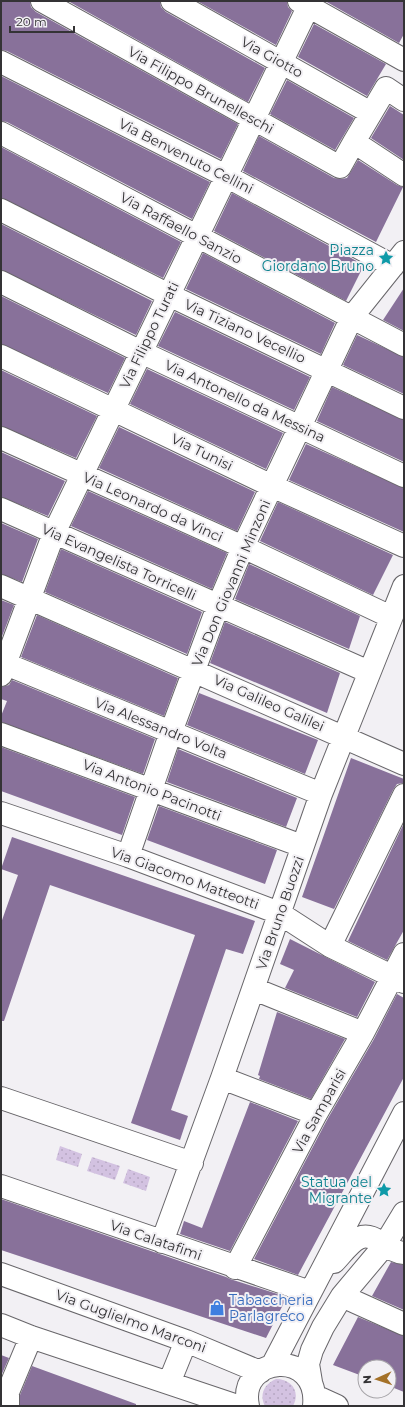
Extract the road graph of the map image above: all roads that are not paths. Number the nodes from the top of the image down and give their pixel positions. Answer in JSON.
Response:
{"nodes":[{"id":1,"x":42,"y":1,"type":"edge"},
{"id":2,"x":172,"y":1,"type":"edge"},
{"id":3,"x":306,"y":3,"type":"edge"},
{"id":4,"x":404,"y":60,"type":"edge"},
{"id":5,"x":1,"y":62,"type":"edge"},
{"id":6,"x":281,"y":62,"type":"junction"},
{"id":7,"x":404,"y":100,"type":"edge"},
{"id":8,"x":371,"y":113,"type":"junction"},
{"id":9,"x":254,"y":120,"type":"junction"},
{"id":10,"x":1,"y":133,"type":"edge"},
{"id":11,"x":354,"y":142,"type":"junction"},
{"id":12,"x":404,"y":175,"type":"edge"},
{"id":13,"x":226,"y":176,"type":"junction"},
{"id":14,"x":1,"y":210,"type":"edge"},
{"id":15,"x":197,"y":236,"type":"junction"},
{"id":16,"x":398,"y":259,"type":"edge"},
{"id":17,"x":1,"y":282,"type":"edge"},
{"id":18,"x":169,"y":295,"type":"junction"},
{"id":19,"x":352,"y":317,"type":"junction"},
{"id":20,"x":404,"y":345,"type":"edge"},
{"id":21,"x":141,"y":352,"type":"junction"},
{"id":22,"x":1,"y":356,"type":"edge"},
{"id":23,"x":326,"y":369,"type":"junction"},
{"id":24,"x":404,"y":408,"type":"edge"},
{"id":25,"x":113,"y":409,"type":"junction"},
{"id":26,"x":299,"y":427,"type":"junction"},
{"id":27,"x":1,"y":438,"type":"edge"},
{"id":28,"x":82,"y":474,"type":"junction"},
{"id":29,"x":404,"y":476,"type":"edge"},
{"id":30,"x":272,"y":486,"type":"junction"},
{"id":31,"x":1,"y":509,"type":"edge"},
{"id":32,"x":54,"y":532,"type":"junction"},
{"id":33,"x":404,"y":546,"type":"edge"},
{"id":34,"x":243,"y":547,"type":"junction"},
{"id":35,"x":1,"y":586,"type":"edge"},
{"id":36,"x":404,"y":586,"type":"edge"},
{"id":37,"x":30,"y":598,"type":"junction"},
{"id":38,"x":218,"y":606,"type":"junction"},
{"id":39,"x":391,"y":617,"type":"junction"},
{"id":40,"x":2,"y":667,"type":"edge"},
{"id":41,"x":194,"y":670,"type":"junction"},
{"id":42,"x":369,"y":672,"type":"junction"},
{"id":43,"x":171,"y":732,"type":"junction"},
{"id":44,"x":1,"y":734,"type":"edge"},
{"id":45,"x":344,"y":736,"type":"junction"},
{"id":46,"x":404,"y":764,"type":"edge"},
{"id":47,"x":150,"y":790,"type":"junction"},
{"id":48,"x":321,"y":794,"type":"junction"},
{"id":49,"x":404,"y":795,"type":"edge"},
{"id":50,"x":1,"y":813,"type":"edge"},
{"id":51,"x":302,"y":846,"type":"junction"},
{"id":52,"x":128,"y":856,"type":"junction"},
{"id":53,"x":279,"y":913,"type":"junction"},
{"id":54,"x":330,"y":946,"type":"junction"},
{"id":55,"x":404,"y":954,"type":"edge"},
{"id":56,"x":399,"y":980,"type":"edge"},
{"id":57,"x":254,"y":989,"type":"junction"},
{"id":58,"x":363,"y":1033,"type":"junction"},
{"id":59,"x":222,"y":1078,"type":"junction"},
{"id":60,"x":1,"y":1098,"type":"edge"},
{"id":61,"x":404,"y":1113,"type":"edge"},
{"id":62,"x":316,"y":1114,"type":"junction"},
{"id":63,"x":192,"y":1163,"type":"junction"},
{"id":64,"x":1,"y":1186,"type":"edge"},
{"id":65,"x":404,"y":1213,"type":"edge"},
{"id":66,"x":162,"y":1242,"type":"junction"},
{"id":67,"x":384,"y":1246,"type":"junction"},
{"id":68,"x":404,"y":1253,"type":"edge"},
{"id":69,"x":235,"y":1268,"type":"junction"},
{"id":70,"x":1,"y":1274,"type":"edge"},
{"id":71,"x":314,"y":1286,"type":"junction"},
{"id":72,"x":342,"y":1296,"type":"junction"},
{"id":73,"x":404,"y":1324,"type":"edge"},
{"id":74,"x":1,"y":1325,"type":"edge"},
{"id":75,"x":31,"y":1337,"type":"junction"},
{"id":76,"x":186,"y":1341,"type":"junction"},
{"id":77,"x":266,"y":1368,"type":"junction"},
{"id":78,"x":169,"y":1383,"type":"junction"},
{"id":79,"x":313,"y":1394,"type":"edge"},
{"id":80,"x":8,"y":1406,"type":"edge"},
{"id":81,"x":237,"y":1406,"type":"edge"},
{"id":82,"x":248,"y":1406,"type":"edge"},
{"id":83,"x":337,"y":1406,"type":"edge"}],
"edges":[{"from":1,"to":9,"type":"street","name":"Via Filippo Brunelleschi"},
{"from":2,"to":6,"type":"street","name":"Via Giotto"},
{"from":3,"to":4,"type":"street"},
{"from":3,"to":6,"type":"street","name":"Via Filippo Turati"},
{"from":5,"to":13,"type":"street","name":"Via Benvenuto Cellini"},
{"from":6,"to":8,"type":"street","name":"Via Giotto"},
{"from":6,"to":9,"type":"street","name":"Via Filippo Turati"},
{"from":7,"to":8,"type":"street"},
{"from":8,"to":11,"type":"street"},
{"from":9,"to":11,"type":"street","name":"Via Filippo Brunelleschi"},
{"from":9,"to":13,"type":"street","name":"Via Filippo Turati"},
{"from":10,"to":15,"type":"street","name":"Via Raffaello Sanzio"},
{"from":11,"to":12,"type":"street"},
{"from":13,"to":15,"type":"street","name":"Via Filippo Turati"},
{"from":13,"to":16,"type":"street","name":"Via Benvenuto Cellini"},
{"from":14,"to":18,"type":"street","name":"Via Tiziano Vecellio"},
{"from":15,"to":18,"type":"street","name":"Via Filippo Turati"},
{"from":15,"to":19,"type":"street","name":"Via Raffaello Sanzio"},
{"from":16,"to":19,"type":"street","name":"Via Don Giovanni Minzoni"},
{"from":17,"to":21,"type":"street","name":"Via Antonello da Messina"},
{"from":18,"to":21,"type":"street","name":"Via Filippo Turati"},
{"from":18,"to":23,"type":"street","name":"Via Tiziano Vecellio"},
{"from":19,"to":20,"type":"street","name":"Via Raffaello Sanzio"},
{"from":19,"to":23,"type":"street","name":"Via Don Giovanni Minzoni"},
{"from":21,"to":25,"type":"street","name":"Via Filippo Turati"},
{"from":21,"to":26,"type":"street","name":"Via Antonello da Messina"},
{"from":22,"to":25,"type":"street","name":"Via Tunisi"},
{"from":23,"to":24,"type":"street","name":"Via Tiziano Vecellio"},
{"from":23,"to":26,"type":"street","name":"Via Don Giovanni Minzoni"},
{"from":25,"to":28,"type":"street","name":"Via Filippo Turati"},
{"from":25,"to":30,"type":"street","name":"Via Tunisi"},
{"from":26,"to":29,"type":"street","name":"Via Antonello da Messina"},
{"from":26,"to":30,"type":"street","name":"Via Don Giovanni Minzoni"},
{"from":27,"to":28,"type":"street","name":"Via Leonardo da Vinci"},
{"from":28,"to":32,"type":"street","name":"Via Filippo Turati"},
{"from":28,"to":34,"type":"street","name":"Via Leonardo da Vinci"},
{"from":30,"to":33,"type":"street","name":"Via Tunisi"},
{"from":30,"to":34,"type":"street","name":"Via Don Giovanni Minzoni"},
{"from":31,"to":32,"type":"street","name":"Via Evangelista Torricelli"},
{"from":32,"to":37,"type":"street","name":"Via Filippo Turati"},
{"from":32,"to":38,"type":"street","name":"Via Evangelista Torricelli"},
{"from":34,"to":38,"type":"street","name":"Via Don Giovanni Minzoni"},
{"from":34,"to":39,"type":"street","name":"Via Leonardo da Vinci"},
{"from":35,"to":37,"type":"street","name":"Via Galileo Galilei"},
{"from":36,"to":39,"type":"street","name":"Via Bruno Buozzi"},
{"from":37,"to":40,"type":"street","name":"Via Filippo Turati"},
{"from":37,"to":41,"type":"street","name":"Via Galileo Galilei"},
{"from":38,"to":41,"type":"street","name":"Via Don Giovanni Minzoni"},
{"from":38,"to":42,"type":"street","name":"Via Evangelista Torricelli"},
{"from":39,"to":42,"type":"street","name":"Via Bruno Buozzi"},
{"from":40,"to":43,"type":"street","name":"Via Alessandro Volta"},
{"from":41,"to":43,"type":"street","name":"Via Don Giovanni Minzoni"},
{"from":41,"to":45,"type":"street","name":"Via Galileo Galilei"},
{"from":42,"to":45,"type":"street","name":"Via Bruno Buozzi"},
{"from":43,"to":47,"type":"street","name":"Via Don Giovanni Minzoni"},
{"from":43,"to":48,"type":"street","name":"Via Alessandro Volta"},
{"from":44,"to":47,"type":"street","name":"Via Antonio Pacinotti"},
{"from":45,"to":46,"type":"street","name":"Via Galileo Galilei"},
{"from":45,"to":48,"type":"street","name":"Via Bruno Buozzi"},
{"from":47,"to":51,"type":"street","name":"Via Antonio Pacinotti"},
{"from":47,"to":52,"type":"street","name":"Via Don Giovanni Minzoni"},
{"from":48,"to":51,"type":"street","name":"Via Bruno Buozzi"},
{"from":49,"to":54,"type":"street"},
{"from":50,"to":52,"type":"street","name":"Via Giacomo Matteotti"},
{"from":51,"to":53,"type":"street","name":"Via Bruno Buozzi"},
{"from":52,"to":53,"type":"street","name":"Via Giacomo Matteotti"},
{"from":53,"to":54,"type":"street","name":"Via Giacomo Matteotti"},
{"from":53,"to":57,"type":"street","name":"Via Bruno Buozzi"},
{"from":54,"to":56,"type":"street","name":"Via Giacomo Matteotti"},
{"from":55,"to":56,"type":"street","name":"Via Samparisi"},
{"from":56,"to":58,"type":"street","name":"Via Samparisi"},
{"from":57,"to":58,"type":"street"},
{"from":57,"to":59,"type":"street","name":"Via Bruno Buozzi"},
{"from":58,"to":62,"type":"street","name":"Via Samparisi"},
{"from":59,"to":62,"type":"street"},
{"from":59,"to":63,"type":"street","name":"Via Bruno Buozzi"},
{"from":60,"to":63,"type":"street"},
{"from":61,"to":71,"type":"street"},
{"from":62,"to":69,"type":"street","name":"Via Samparisi"},
{"from":63,"to":66,"type":"street","name":"Via Bruno Buozzi"},
{"from":64,"to":66,"type":"street","name":"Via Calatafimi"},
{"from":65,"to":67,"type":"street"},
{"from":66,"to":69,"type":"street","name":"Via Calatafimi"},
{"from":67,"to":68,"type":"street"},
{"from":67,"to":71,"type":"street"},
{"from":67,"to":72,"type":"street"},
{"from":69,"to":71,"type":"street","name":"Via Calatafimi"},
{"from":70,"to":76,"type":"street","name":"Via Guglielmo Marconi"},
{"from":71,"to":77,"type":"street"},
{"from":72,"to":73,"type":"street"},
{"from":72,"to":79,"type":"street"},
{"from":74,"to":75,"type":"street"},
{"from":75,"to":78,"type":"street"},
{"from":75,"to":80,"type":"street"},
{"from":76,"to":77,"type":"street","name":"Via Guglielmo Marconi"},
{"from":76,"to":78,"type":"street"},
{"from":77,"to":79,"type":"street"},
{"from":77,"to":82,"type":"street"},
{"from":78,"to":81,"type":"street"},
{"from":79,"to":83,"type":"street"}]}
